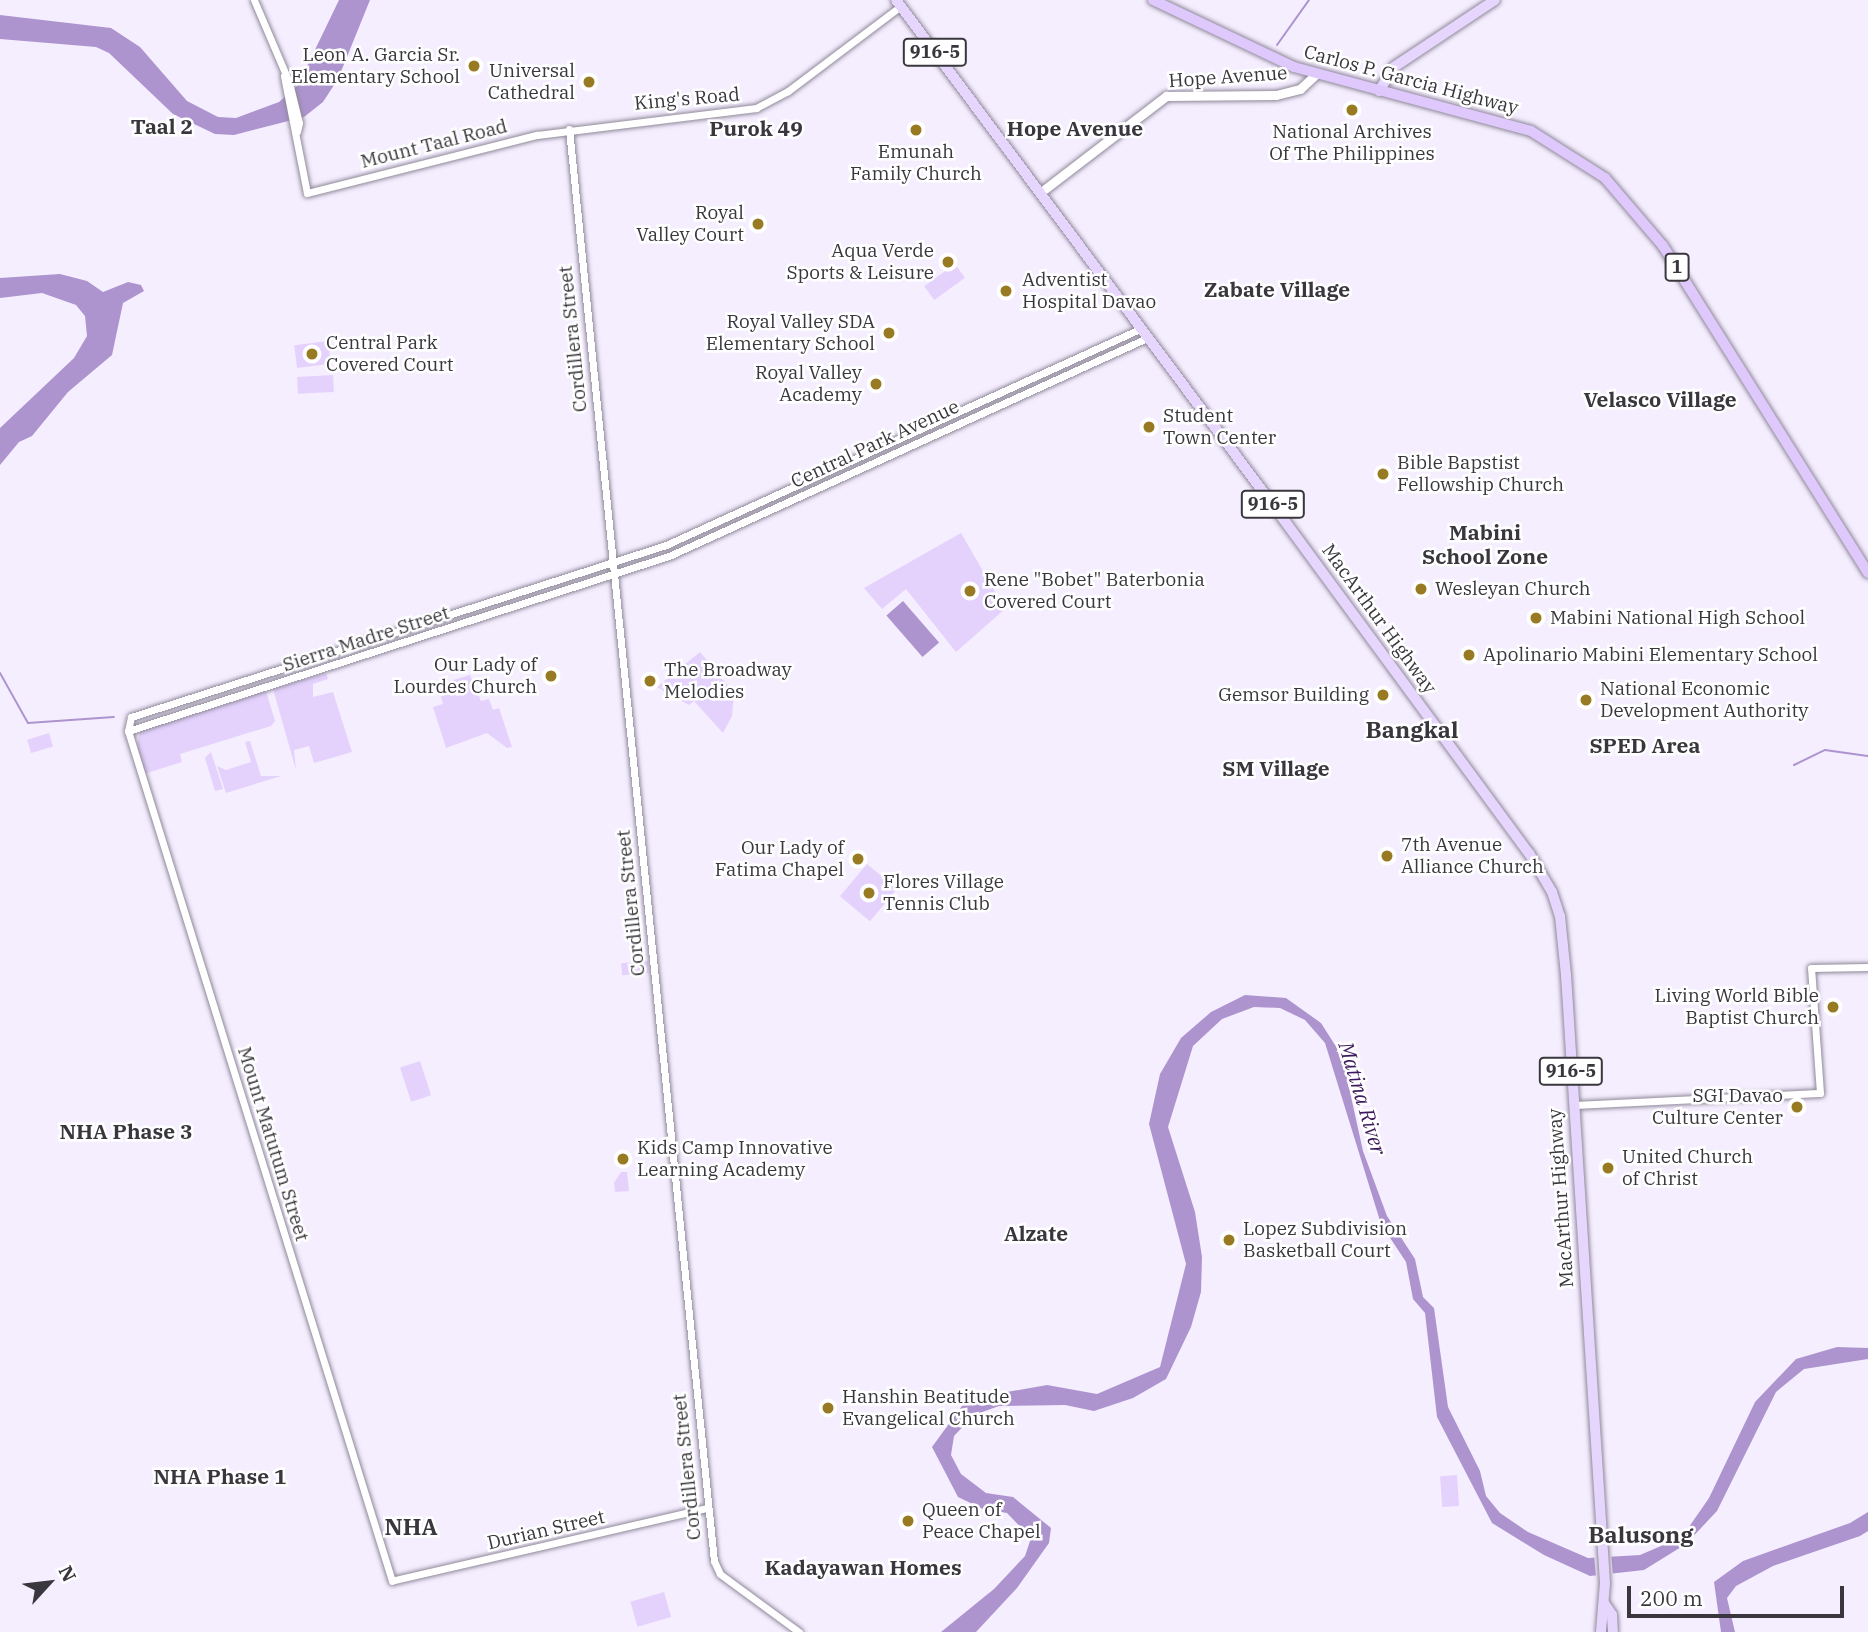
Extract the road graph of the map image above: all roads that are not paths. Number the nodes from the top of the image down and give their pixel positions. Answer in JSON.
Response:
{"nodes":[{"id":1,"x":254,"y":0,"type":"edge"},
{"id":2,"x":1153,"y":0,"type":"edge"},
{"id":3,"x":1495,"y":0,"type":"edge"},
{"id":4,"x":899,"y":3,"type":"edge"},
{"id":5,"x":1316,"y":74,"type":"junction"},
{"id":6,"x":1379,"y":90,"type":"junction"},
{"id":7,"x":569,"y":129,"type":"junction"},
{"id":8,"x":1041,"y":192,"type":"junction"},
{"id":9,"x":1145,"y":332,"type":"junction"},
{"id":10,"x":1066,"y":363,"type":"junction"},
{"id":11,"x":1071,"y":372,"type":"junction"},
{"id":12,"x":971,"y":406,"type":"junction"},
{"id":13,"x":975,"y":415,"type":"junction"},
{"id":14,"x":611,"y":565,"type":"junction"},
{"id":15,"x":1868,"y":573,"type":"edge"},
{"id":16,"x":613,"y":577,"type":"junction"},
{"id":17,"x":131,"y":717,"type":"joint"},
{"id":18,"x":128,"y":731,"type":"junction"},
{"id":19,"x":1868,"y":967,"type":"edge"},
{"id":20,"x":1573,"y":1105,"type":"junction"},
{"id":21,"x":707,"y":1508,"type":"junction"},
{"id":22,"x":392,"y":1581,"type":"joint"},
{"id":23,"x":1604,"y":1603,"type":"junction"},
{"id":24,"x":799,"y":1632,"type":"edge"},
{"id":25,"x":1601,"y":1632,"type":"edge"},
{"id":26,"x":1613,"y":1632,"type":"edge"}],
"edges":[{"from":1,"to":7,"type":"street","name":"Mount Taal Road"},
{"from":2,"to":5,"type":"highway","name":"Carlos P. Garcia Highway","number":"1"},
{"from":3,"to":6,"type":"main road"},
{"from":4,"to":7,"type":"street","name":"King's Road"},
{"from":4,"to":8,"type":"main road","name":"MacArthur Highway","number":"916-5"},
{"from":5,"to":6,"type":"highway","name":"Carlos P. Garcia Highway","number":"1"},
{"from":5,"to":8,"type":"main road","name":"Hope Avenue"},
{"from":6,"to":15,"type":"highway","name":"Carlos P. Garcia Highway","number":"1"},
{"from":7,"to":14,"type":"street","name":"Cordillera Street"},
{"from":8,"to":9,"type":"main road","name":"MacArthur Highway","number":"916-5"},
{"from":9,"to":10,"type":"street","name":"Central Park Avenue"},
{"from":9,"to":11,"type":"street","name":"Central Park Avenue"},
{"from":9,"to":20,"type":"main road","name":"MacArthur Highway","number":"916-5"},
{"from":10,"to":11,"type":"street"},
{"from":10,"to":12,"type":"street","name":"Central Park Avenue"},
{"from":11,"to":13,"type":"street","name":"Central Park Avenue"},
{"from":12,"to":13,"type":"street"},
{"from":12,"to":14,"type":"street","name":"Central Park Avenue"},
{"from":13,"to":16,"type":"street","name":"Central Park Avenue"},
{"from":14,"to":16,"type":"street","name":"Cordillera Street"},
{"from":14,"to":17,"type":"street","name":"Sierra Madre Street"},
{"from":16,"to":18,"type":"street","name":"Sierra Madre Street"},
{"from":16,"to":21,"type":"street","name":"Cordillera Street"},
{"from":17,"to":18,"type":"street","name":"Mount Matutum Street"},
{"from":18,"to":22,"type":"street","name":"Mount Matutum Street"},
{"from":19,"to":20,"type":"street"},
{"from":20,"to":23,"type":"main road","name":"MacArthur Highway","number":"916-5"},
{"from":21,"to":22,"type":"street","name":"Durian Street"},
{"from":21,"to":24,"type":"street","name":"Cordillera Street"},
{"from":23,"to":25,"type":"main road","name":"MacArthur Highway","number":"916-5"},
{"from":23,"to":26,"type":"main road","name":"MacArthur Highway","number":"916-5"}]}
